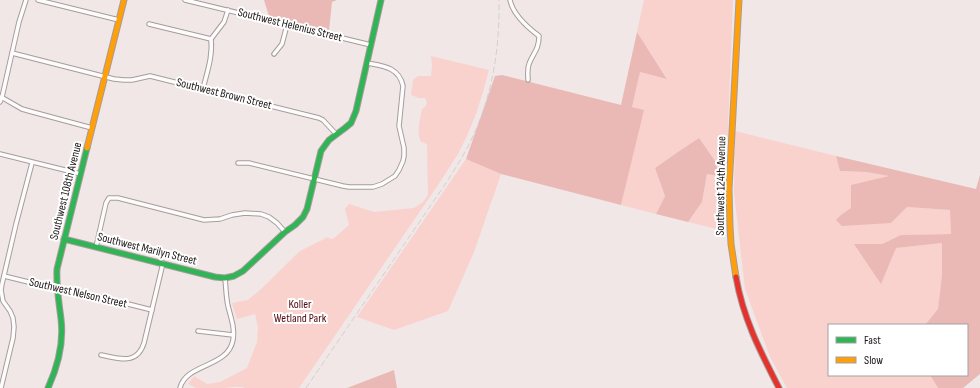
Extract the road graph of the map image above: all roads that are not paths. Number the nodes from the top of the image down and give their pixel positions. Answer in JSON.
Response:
{"nodes":[{"id":1,"x":26,"y":0,"type":"edge"},
{"id":2,"x":38,"y":0,"type":"edge"},
{"id":3,"x":124,"y":0,"type":"edge"},
{"id":4,"x":185,"y":0,"type":"edge"},
{"id":5,"x":381,"y":0,"type":"edge"},
{"id":6,"x":510,"y":0,"type":"edge"},
{"id":7,"x":739,"y":0,"type":"edge"},
{"id":8,"x":228,"y":10,"type":"junction"},
{"id":9,"x":119,"y":20,"type":"junction"},
{"id":10,"x":149,"y":24,"type":"dead end"},
{"id":11,"x":286,"y":24,"type":"junction"},
{"id":12,"x":211,"y":38,"type":"junction"},
{"id":13,"x":371,"y":45,"type":"junction"},
{"id":14,"x":12,"y":53,"type":"junction"},
{"id":15,"x":274,"y":54,"type":"dead end"},
{"id":16,"x":367,"y":63,"type":"junction"},
{"id":17,"x":105,"y":76,"type":"junction"},
{"id":18,"x":528,"y":80,"type":"dead end"},
{"id":19,"x":203,"y":88,"type":"junction"},
{"id":20,"x":1,"y":97,"type":"edge"},
{"id":21,"x":0,"y":102,"type":"edge"},
{"id":22,"x":92,"y":128,"type":"junction"},
{"id":23,"x":336,"y":134,"type":"junction"},
{"id":24,"x":0,"y":154,"type":"edge"},
{"id":25,"x":32,"y":162,"type":"junction"},
{"id":26,"x":238,"y":163,"type":"dead end"},
{"id":27,"x":80,"y":174,"type":"junction"},
{"id":28,"x":314,"y":179,"type":"junction"},
{"id":29,"x":285,"y":232,"type":"junction"},
{"id":30,"x":64,"y":239,"type":"junction"},
{"id":31,"x":96,"y":246,"type":"junction"},
{"id":32,"x":163,"y":264,"type":"junction"},
{"id":33,"x":4,"y":276,"type":"junction"},
{"id":34,"x":225,"y":278,"type":"junction"},
{"id":35,"x":57,"y":289,"type":"junction"},
{"id":36,"x":2,"y":302,"type":"edge"},
{"id":37,"x":152,"y":310,"type":"junction"},
{"id":38,"x":198,"y":331,"type":"dead end"},
{"id":39,"x":233,"y":335,"type":"junction"},
{"id":40,"x":101,"y":355,"type":"dead end"},
{"id":41,"x":2,"y":374,"type":"edge"},
{"id":42,"x":1,"y":388,"type":"edge"},
{"id":43,"x":48,"y":388,"type":"edge"},
{"id":44,"x":180,"y":388,"type":"edge"},
{"id":45,"x":779,"y":388,"type":"edge"}],
"edges":[{"from":1,"to":14,"type":"street"},
{"from":2,"to":9,"type":"street"},
{"from":3,"to":9,"type":"street","name":"Southwest 108th Avenue"},
{"from":4,"to":8,"type":"street","name":"Southwest Helenius Street"},
{"from":5,"to":13,"type":"street"},
{"from":6,"to":18,"type":"street"},
{"from":7,"to":45,"type":"street","name":"Southwest 124th Avenue"},
{"from":8,"to":11,"type":"street","name":"Southwest Helenius Street"},
{"from":8,"to":12,"type":"street"},
{"from":9,"to":17,"type":"street","name":"Southwest 108th Avenue"},
{"from":10,"to":12,"type":"street"},
{"from":11,"to":13,"type":"street","name":"Southwest Helenius Street"},
{"from":11,"to":15,"type":"street"},
{"from":12,"to":19,"type":"street"},
{"from":13,"to":16,"type":"street"},
{"from":14,"to":17,"type":"street","name":"Southwest Brown Street"},
{"from":14,"to":20,"type":"street"},
{"from":16,"to":23,"type":"street"},
{"from":16,"to":28,"type":"street"},
{"from":17,"to":19,"type":"street","name":"Southwest Brown Street"},
{"from":17,"to":22,"type":"street","name":"Southwest 108th Avenue"},
{"from":19,"to":23,"type":"street","name":"Southwest Brown Street"},
{"from":20,"to":21,"type":"street"},
{"from":20,"to":22,"type":"street"},
{"from":22,"to":27,"type":"street","name":"Southwest 108th Avenue"},
{"from":23,"to":28,"type":"street"},
{"from":24,"to":25,"type":"street"},
{"from":25,"to":27,"type":"street"},
{"from":25,"to":33,"type":"street"},
{"from":26,"to":28,"type":"street"},
{"from":27,"to":30,"type":"street","name":"Southwest 108th Avenue"},
{"from":28,"to":29,"type":"street"},
{"from":29,"to":31,"type":"street"},
{"from":29,"to":34,"type":"street"},
{"from":30,"to":31,"type":"street","name":"Southwest Marilyn Street"},
{"from":30,"to":35,"type":"street","name":"Southwest 108th Avenue"},
{"from":31,"to":32,"type":"street","name":"Southwest Marilyn Street"},
{"from":32,"to":34,"type":"street","name":"Southwest Marilyn Street"},
{"from":32,"to":37,"type":"street"},
{"from":33,"to":35,"type":"street","name":"Southwest Nelson Street"},
{"from":33,"to":36,"type":"street"},
{"from":34,"to":39,"type":"street"},
{"from":35,"to":37,"type":"street","name":"Southwest Nelson Street"},
{"from":35,"to":43,"type":"street","name":"Southwest 108th Avenue"},
{"from":36,"to":41,"type":"street"},
{"from":37,"to":40,"type":"street"},
{"from":38,"to":39,"type":"street"},
{"from":39,"to":44,"type":"street"},
{"from":41,"to":42,"type":"street"}]}
